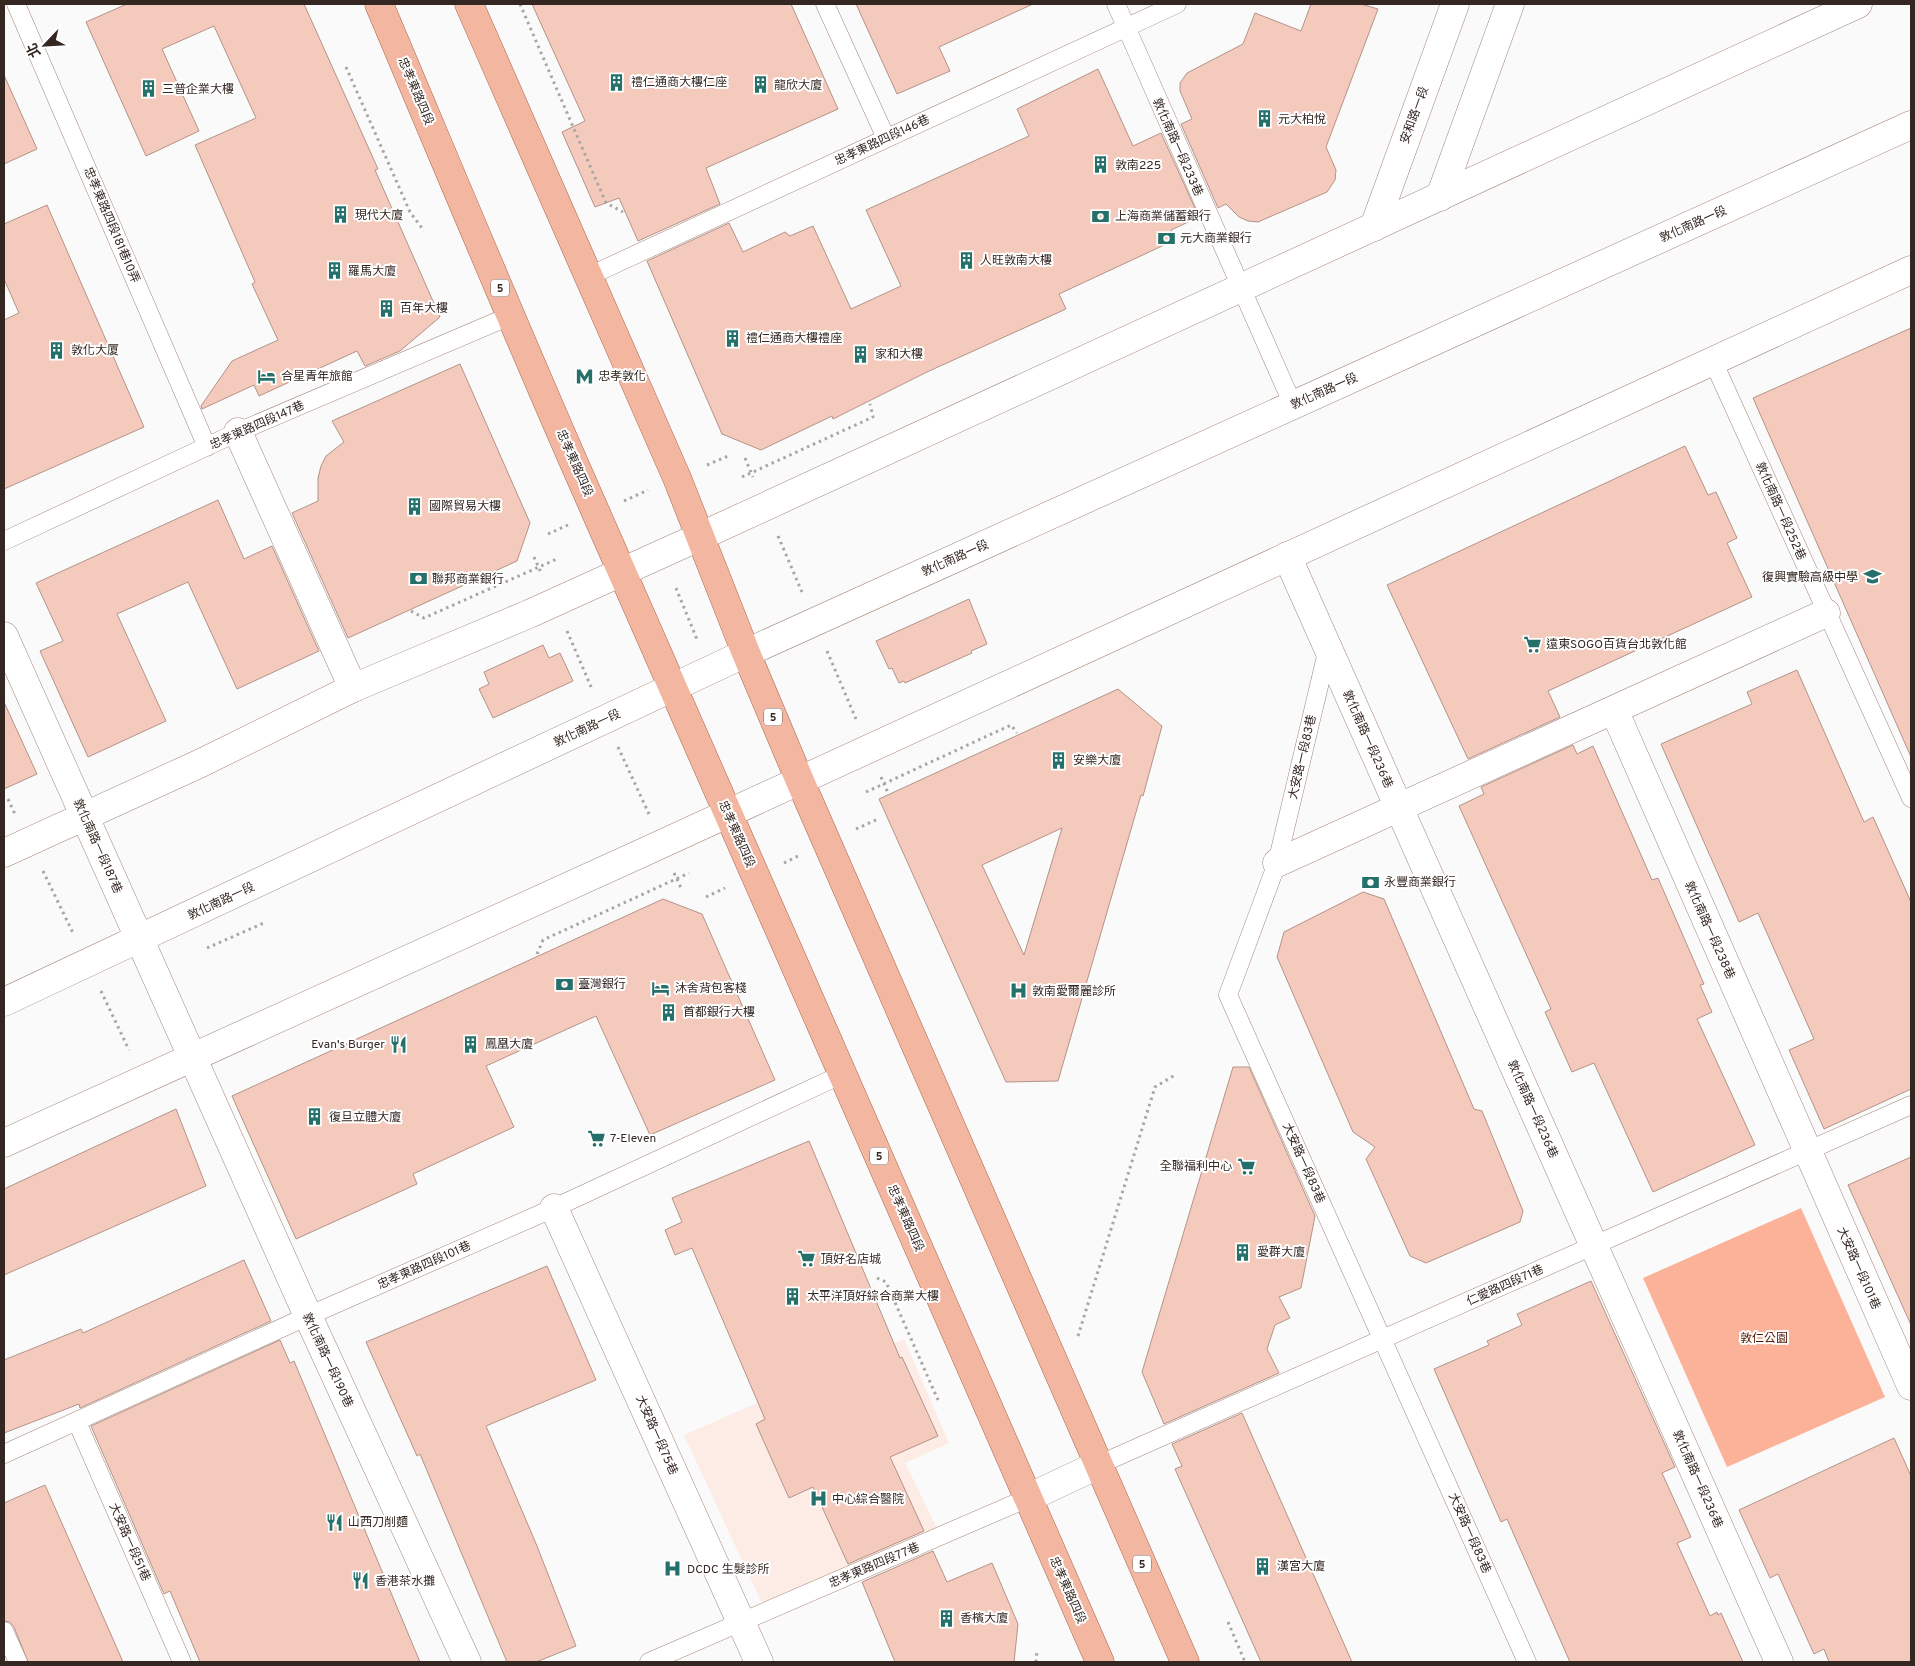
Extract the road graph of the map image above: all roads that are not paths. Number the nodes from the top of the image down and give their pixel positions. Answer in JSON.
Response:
{"nodes":[{"id":1,"x":16,"y":4,"type":"edge"},
{"id":2,"x":378,"y":4,"type":"edge"},
{"id":3,"x":469,"y":4,"type":"edge"},
{"id":4,"x":825,"y":4,"type":"edge"},
{"id":5,"x":1116,"y":4,"type":"edge"},
{"id":6,"x":1177,"y":4,"type":"edge"},
{"id":7,"x":1455,"y":4,"type":"edge"},
{"id":8,"x":1510,"y":4,"type":"edge"},
{"id":9,"x":1858,"y":4,"type":"edge"},
{"id":10,"x":1126,"y":27,"type":"junction"},
{"id":11,"x":1911,"y":125,"type":"edge"},
{"id":12,"x":886,"y":138,"type":"junction"},
{"id":13,"x":1440,"y":197,"type":"junction"},
{"id":14,"x":1374,"y":227,"type":"junction"},
{"id":15,"x":1911,"y":270,"type":"edge"},
{"id":16,"x":588,"y":276,"type":"junction"},
{"id":17,"x":1241,"y":290,"type":"junction"},
{"id":18,"x":512,"y":315,"type":"junction"},
{"id":19,"x":1714,"y":361,"type":"junction"},
{"id":20,"x":1293,"y":405,"type":"junction"},
{"id":21,"x":238,"y":432,"type":"junction"},
{"id":22,"x":208,"y":447,"type":"junction"},
{"id":23,"x":699,"y":537,"type":"junction"},
{"id":24,"x":4,"y":541,"type":"edge"},
{"id":25,"x":1287,"y":556,"type":"junction"},
{"id":26,"x":624,"y":571,"type":"junction"},
{"id":27,"x":1826,"y":613,"type":"junction"},
{"id":28,"x":4,"y":636,"type":"edge"},
{"id":29,"x":1328,"y":648,"type":"junction"},
{"id":30,"x":746,"y":653,"type":"junction"},
{"id":31,"x":673,"y":687,"type":"junction"},
{"id":32,"x":353,"y":688,"type":"junction"},
{"id":33,"x":1614,"y":710,"type":"junction"},
{"id":34,"x":800,"y":780,"type":"junction"},
{"id":35,"x":1911,"y":798,"type":"edge"},
{"id":36,"x":1399,"y":808,"type":"junction"},
{"id":37,"x":727,"y":814,"type":"junction"},
{"id":38,"x":84,"y":815,"type":"junction"},
{"id":39,"x":4,"y":853,"type":"edge"},
{"id":40,"x":1277,"y":863,"type":"junction"},
{"id":41,"x":139,"y":939,"type":"junction"},
{"id":42,"x":4,"y":1002,"type":"edge"},
{"id":43,"x":191,"y":1056,"type":"junction"},
{"id":44,"x":843,"y":1074,"type":"junction"},
{"id":45,"x":1911,"y":1105,"type":"edge"},
{"id":46,"x":4,"y":1143,"type":"edge"},
{"id":47,"x":1807,"y":1151,"type":"junction"},
{"id":48,"x":554,"y":1208,"type":"junction"},
{"id":49,"x":1594,"y":1246,"type":"junction"},
{"id":50,"x":308,"y":1316,"type":"junction"},
{"id":51,"x":1383,"y":1339,"type":"junction"},
{"id":52,"x":1911,"y":1386,"type":"edge"},
{"id":53,"x":77,"y":1422,"type":"junction"},
{"id":54,"x":4,"y":1454,"type":"edge"},
{"id":55,"x":1098,"y":1465,"type":"junction"},
{"id":56,"x":1028,"y":1498,"type":"junction"},
{"id":57,"x":742,"y":1622,"type":"junction"},
{"id":58,"x":4,"y":1631,"type":"edge"},
{"id":59,"x":18,"y":1662,"type":"edge"},
{"id":60,"x":182,"y":1662,"type":"edge"},
{"id":61,"x":467,"y":1662,"type":"edge"},
{"id":62,"x":649,"y":1662,"type":"edge"},
{"id":63,"x":759,"y":1662,"type":"edge"},
{"id":64,"x":1100,"y":1662,"type":"edge"},
{"id":65,"x":1186,"y":1662,"type":"edge"},
{"id":66,"x":1527,"y":1662,"type":"edge"},
{"id":67,"x":1779,"y":1662,"type":"edge"}],
"edges":[{"from":1,"to":22,"type":"lane","name":"忠孝東路四段181巷10弄"},
{"from":2,"to":18,"type":"main road","name":"忠孝東路四段","number":"5"},
{"from":3,"to":16,"type":"main road","number":"5"},
{"from":4,"to":12,"type":"lane"},
{"from":5,"to":10,"type":"lane","name":"敦化南路一段233巷"},
{"from":6,"to":10,"type":"lane","name":"忠孝東路四段146巷"},
{"from":7,"to":14,"type":"main road","name":"安和路一段"},
{"from":8,"to":13,"type":"main road"},
{"from":9,"to":13,"type":"main road"},
{"from":10,"to":12,"type":"lane","name":"忠孝東路四段146巷"},
{"from":10,"to":17,"type":"lane","name":"敦化南路一段233巷"},
{"from":11,"to":20,"type":"main road","name":"敦化南路一段"},
{"from":12,"to":16,"type":"lane","name":"忠孝東路四段146巷"},
{"from":13,"to":14,"type":"main road"},
{"from":14,"to":17,"type":"main road"},
{"from":15,"to":19,"type":"main road"},
{"from":16,"to":23,"type":"main road","number":"5"},
{"from":17,"to":20,"type":"lane","name":"敦化南路一段233巷"},
{"from":17,"to":23,"type":"main road"},
{"from":18,"to":21,"type":"lane","name":"忠孝東路四段147巷"},
{"from":18,"to":26,"type":"main road","name":"忠孝東路四段","number":"5"},
{"from":19,"to":25,"type":"main road"},
{"from":19,"to":27,"type":"lane","name":"敦化南路一段252巷"},
{"from":20,"to":30,"type":"main road","name":"敦化南路一段"},
{"from":21,"to":22,"type":"lane","name":"忠孝東路四段147巷"},
{"from":21,"to":32,"type":"main road"},
{"from":22,"to":24,"type":"lane","name":"忠孝東路四段147巷"},
{"from":23,"to":26,"type":"main road"},
{"from":23,"to":30,"type":"main road","number":"5"},
{"from":25,"to":29,"type":"main road","name":"敦化南路一段236巷"},
{"from":25,"to":34,"type":"main road"},
{"from":26,"to":31,"type":"main road","name":"忠孝東路四段","number":"5"},
{"from":26,"to":32,"type":"main road"},
{"from":27,"to":33,"type":"main road"},
{"from":27,"to":35,"type":"lane","name":"敦化南路一段252巷"},
{"from":28,"to":38,"type":"main road","name":"敦化南路一段187巷"},
{"from":29,"to":36,"type":"main road","name":"敦化南路一段236巷"},
{"from":29,"to":40,"type":"lane","name":"大安路一段83巷"},
{"from":30,"to":31,"type":"main road","name":"敦化南路一段"},
{"from":30,"to":34,"type":"main road","number":"5"},
{"from":31,"to":37,"type":"main road","name":"忠孝東路四段","number":"5"},
{"from":31,"to":41,"type":"main road","name":"敦化南路一段"},
{"from":32,"to":38,"type":"main road"},
{"from":33,"to":36,"type":"main road"},
{"from":33,"to":47,"type":"main road","name":"敦化南路一段238巷"},
{"from":34,"to":37,"type":"main road"},
{"from":34,"to":55,"type":"main road","number":"5"},
{"from":36,"to":40,"type":"main road"},
{"from":36,"to":49,"type":"main road","name":"敦化南路一段236巷"},
{"from":37,"to":43,"type":"main road"},
{"from":37,"to":44,"type":"main road","name":"忠孝東路四段","number":"5"},
{"from":38,"to":39,"type":"main road"},
{"from":38,"to":41,"type":"main road","name":"敦化南路一段187巷"},
{"from":40,"to":51,"type":"lane","name":"大安路一段83巷"},
{"from":41,"to":42,"type":"main road","name":"敦化南路一段"},
{"from":41,"to":43,"type":"main road","name":"敦化南路一段187巷"},
{"from":43,"to":46,"type":"main road"},
{"from":43,"to":50,"type":"main road","name":"敦化南路一段190巷"},
{"from":44,"to":48,"type":"lane","name":"忠孝東路四段101巷"},
{"from":44,"to":56,"type":"main road","name":"忠孝東路四段","number":"5"},
{"from":45,"to":47,"type":"lane","name":"仁愛路四段71巷"},
{"from":47,"to":49,"type":"lane","name":"仁愛路四段71巷"},
{"from":47,"to":52,"type":"main road","name":"大安路一段101巷"},
{"from":48,"to":50,"type":"lane","name":"忠孝東路四段101巷"},
{"from":48,"to":57,"type":"main road","name":"大安路一段75巷"},
{"from":49,"to":51,"type":"lane","name":"仁愛路四段71巷"},
{"from":49,"to":67,"type":"main road","name":"敦化南路一段236巷"},
{"from":50,"to":53,"type":"lane","name":"忠孝東路四段101巷"},
{"from":50,"to":61,"type":"main road","name":"敦化南路一段190巷"},
{"from":51,"to":55,"type":"lane","name":"仁愛路四段71巷"},
{"from":51,"to":66,"type":"lane","name":"大安路一段83巷"},
{"from":53,"to":54,"type":"lane","name":"忠孝東路四段101巷"},
{"from":53,"to":60,"type":"lane","name":"大安路一段51巷"},
{"from":55,"to":56,"type":"main road","name":"忠孝東路四段77巷"},
{"from":55,"to":65,"type":"main road","number":"5"},
{"from":56,"to":57,"type":"lane","name":"忠孝東路四段77巷"},
{"from":56,"to":64,"type":"main road","name":"忠孝東路四段","number":"5"},
{"from":57,"to":62,"type":"lane","name":"忠孝東路四段77巷"},
{"from":57,"to":63,"type":"main road","name":"大安路一段75巷"},
{"from":58,"to":59,"type":"lane"}]}
